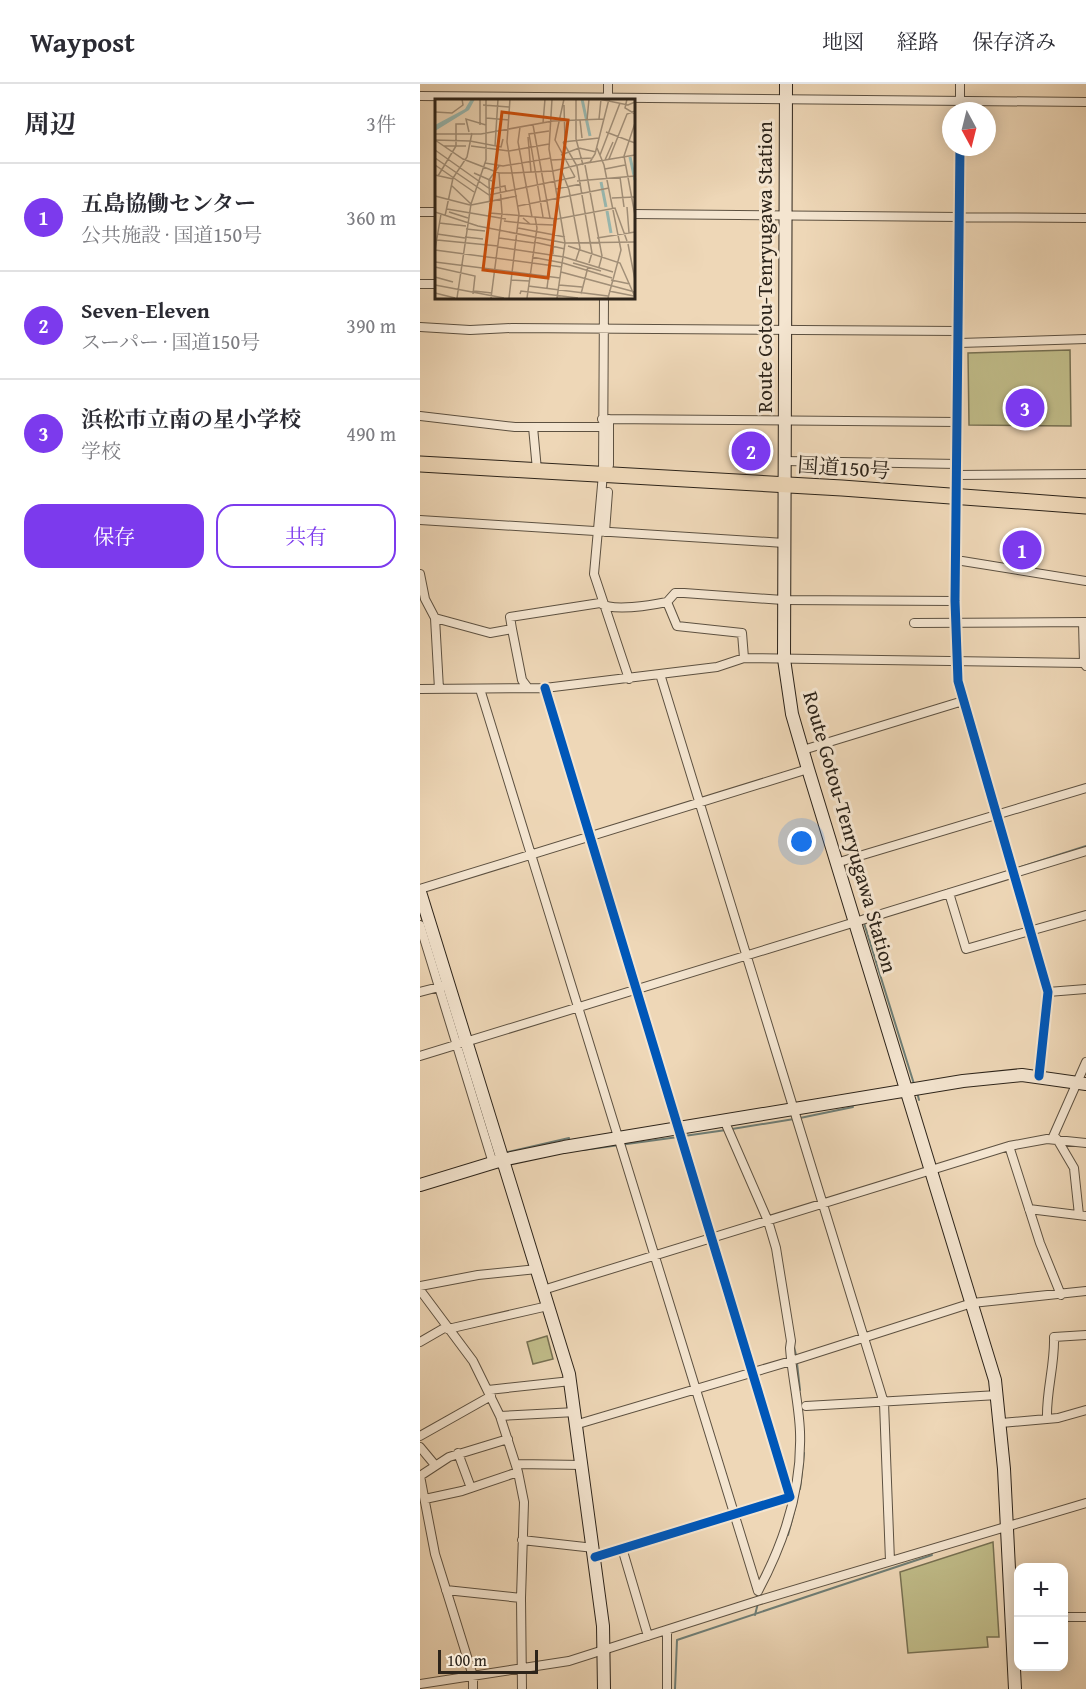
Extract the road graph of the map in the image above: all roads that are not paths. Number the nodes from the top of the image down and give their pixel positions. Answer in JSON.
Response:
{"nodes":[{"id":1,"x":608,"y":84,"type":"edge"},
{"id":2,"x":786,"y":84,"type":"edge"},
{"id":3,"x":960,"y":84,"type":"edge"},
{"id":4,"x":420,"y":96,"type":"edge"},
{"id":5,"x":608,"y":99,"type":"edge"},
{"id":6,"x":634,"y":99,"type":"edge"},
{"id":7,"x":786,"y":100,"type":"junction"},
{"id":8,"x":960,"y":101,"type":"junction"},
{"id":9,"x":1086,"y":102,"type":"edge"},
{"id":10,"x":960,"y":156,"type":"edge"},
{"id":11,"x":634,"y":214,"type":"edge"},
{"id":12,"x":785,"y":215,"type":"junction"},
{"id":13,"x":960,"y":217,"type":"junction"},
{"id":14,"x":1086,"y":218,"type":"edge"},
{"id":15,"x":604,"y":298,"type":"edge"},
{"id":16,"x":420,"y":327,"type":"edge"},
{"id":17,"x":603,"y":329,"type":"junction"},
{"id":18,"x":784,"y":331,"type":"junction"},
{"id":19,"x":958,"y":331,"type":"junction"},
{"id":20,"x":1086,"y":339,"type":"edge"},
{"id":21,"x":959,"y":343,"type":"junction"},
{"id":22,"x":420,"y":416,"type":"edge"},
{"id":23,"x":604,"y":422,"type":"junction"},
{"id":24,"x":784,"y":422,"type":"junction"},
{"id":25,"x":958,"y":422,"type":"junction"},
{"id":26,"x":533,"y":427,"type":"junction"},
{"id":27,"x":784,"y":461,"type":"junction"},
{"id":28,"x":420,"y":464,"type":"edge"},
{"id":29,"x":958,"y":464,"type":"junction"},
{"id":30,"x":537,"y":470,"type":"junction"},
{"id":31,"x":606,"y":470,"type":"junction"},
{"id":32,"x":1086,"y":474,"type":"edge"},
{"id":33,"x":958,"y":475,"type":"junction"},
{"id":34,"x":784,"y":486,"type":"junction"},
{"id":35,"x":608,"y":492,"type":"dead end"},
{"id":36,"x":957,"y":498,"type":"junction"},
{"id":37,"x":1086,"y":506,"type":"edge"},
{"id":38,"x":420,"y":520,"type":"edge"},
{"id":39,"x":601,"y":531,"type":"junction"},
{"id":40,"x":784,"y":543,"type":"junction"},
{"id":41,"x":956,"y":560,"type":"junction"},
{"id":42,"x":420,"y":574,"type":"edge"},
{"id":43,"x":1086,"y":581,"type":"edge"},
{"id":44,"x":422,"y":599,"type":"edge"},
{"id":45,"x":783,"y":600,"type":"junction"},
{"id":46,"x":667,"y":602,"type":"junction"},
{"id":47,"x":955,"y":602,"type":"junction"},
{"id":48,"x":604,"y":606,"type":"junction"},
{"id":49,"x":435,"y":618,"type":"junction"},
{"id":50,"x":1085,"y":622,"type":"edge"},
{"id":51,"x":914,"y":623,"type":"dead end"},
{"id":52,"x":957,"y":623,"type":"junction"},
{"id":53,"x":512,"y":629,"type":"junction"},
{"id":54,"x":744,"y":658,"type":"junction"},
{"id":55,"x":784,"y":659,"type":"junction"},
{"id":56,"x":958,"y":661,"type":"junction"},
{"id":57,"x":1085,"y":664,"type":"edge"},
{"id":58,"x":660,"y":674,"type":"junction"},
{"id":59,"x":629,"y":679,"type":"junction"},
{"id":60,"x":528,"y":688,"type":"junction"},
{"id":61,"x":545,"y":688,"type":"junction"},
{"id":62,"x":420,"y":689,"type":"edge"},
{"id":63,"x":439,"y":689,"type":"junction"},
{"id":64,"x":480,"y":689,"type":"junction"},
{"id":65,"x":963,"y":701,"type":"junction"},
{"id":66,"x":803,"y":750,"type":"junction"},
{"id":67,"x":808,"y":769,"type":"junction"},
{"id":68,"x":1086,"y":788,"type":"edge"},
{"id":69,"x":700,"y":802,"type":"junction"},
{"id":70,"x":996,"y":815,"type":"junction"},
{"id":71,"x":590,"y":837,"type":"junction"},
{"id":72,"x":1086,"y":851,"type":"edge"},
{"id":73,"x":531,"y":854,"type":"junction"},
{"id":74,"x":836,"y":863,"type":"junction"},
{"id":75,"x":1013,"y":873,"type":"junction"},
{"id":76,"x":420,"y":890,"type":"edge"},
{"id":77,"x":949,"y":892,"type":"junction"},
{"id":78,"x":1086,"y":915,"type":"edge"},
{"id":79,"x":855,"y":921,"type":"junction"},
{"id":80,"x":420,"y":925,"type":"edge"},
{"id":81,"x":1030,"y":932,"type":"junction"},
{"id":82,"x":746,"y":955,"type":"junction"},
{"id":83,"x":443,"y":985,"type":"junction"},
{"id":84,"x":637,"y":989,"type":"junction"},
{"id":85,"x":1086,"y":989,"type":"edge"},
{"id":86,"x":420,"y":992,"type":"edge"},
{"id":87,"x":1048,"y":992,"type":"junction"},
{"id":88,"x":579,"y":1007,"type":"junction"},
{"id":89,"x":462,"y":1043,"type":"junction"},
{"id":90,"x":420,"y":1056,"type":"edge"},
{"id":91,"x":1086,"y":1062,"type":"edge"},
{"id":92,"x":1039,"y":1076,"type":"junction"},
{"id":93,"x":1082,"y":1083,"type":"edge"},
{"id":94,"x":906,"y":1090,"type":"junction"},
{"id":95,"x":793,"y":1109,"type":"junction"},
{"id":96,"x":724,"y":1120,"type":"junction"},
{"id":97,"x":678,"y":1128,"type":"junction"},
{"id":98,"x":618,"y":1138,"type":"junction"},
{"id":99,"x":1054,"y":1139,"type":"junction"},
{"id":100,"x":1086,"y":1143,"type":"edge"},
{"id":101,"x":1009,"y":1146,"type":"junction"},
{"id":102,"x":498,"y":1161,"type":"junction"},
{"id":103,"x":931,"y":1169,"type":"junction"},
{"id":104,"x":420,"y":1184,"type":"edge"},
{"id":105,"x":823,"y":1205,"type":"junction"},
{"id":106,"x":1029,"y":1209,"type":"junction"},
{"id":107,"x":1083,"y":1216,"type":"edge"},
{"id":108,"x":768,"y":1221,"type":"junction"},
{"id":109,"x":711,"y":1239,"type":"junction"},
{"id":110,"x":655,"y":1255,"type":"junction"},
{"id":111,"x":537,"y":1269,"type":"junction"},
{"id":112,"x":420,"y":1288,"type":"edge"},
{"id":113,"x":543,"y":1290,"type":"junction"},
{"id":114,"x":1086,"y":1291,"type":"edge"},
{"id":115,"x":1061,"y":1295,"type":"junction"},
{"id":116,"x":972,"y":1303,"type":"junction"},
{"id":117,"x":548,"y":1306,"type":"junction"},
{"id":118,"x":447,"y":1328,"type":"junction"},
{"id":119,"x":1086,"y":1335,"type":"edge"},
{"id":120,"x":864,"y":1337,"type":"junction"},
{"id":121,"x":420,"y":1342,"type":"edge"},
{"id":122,"x":791,"y":1361,"type":"junction"},
{"id":123,"x":752,"y":1371,"type":"junction"},
{"id":124,"x":571,"y":1381,"type":"junction"},
{"id":125,"x":696,"y":1387,"type":"junction"},
{"id":126,"x":489,"y":1393,"type":"junction"},
{"id":127,"x":998,"y":1395,"type":"junction"},
{"id":128,"x":884,"y":1403,"type":"junction"},
{"id":129,"x":807,"y":1406,"type":"dead end"},
{"id":130,"x":1086,"y":1410,"type":"edge"},
{"id":131,"x":500,"y":1416,"type":"junction"},
{"id":132,"x":577,"y":1418,"type":"junction"},
{"id":133,"x":1047,"y":1419,"type":"junction"},
{"id":134,"x":1000,"y":1423,"type":"junction"},
{"id":135,"x":420,"y":1436,"type":"edge"},
{"id":136,"x":508,"y":1439,"type":"junction"},
{"id":137,"x":420,"y":1447,"type":"edge"},
{"id":138,"x":458,"y":1453,"type":"junction"},
{"id":139,"x":435,"y":1465,"type":"junction"},
{"id":140,"x":583,"y":1465,"type":"junction"},
{"id":141,"x":517,"y":1468,"type":"junction"},
{"id":142,"x":420,"y":1476,"type":"edge"},
{"id":143,"x":471,"y":1488,"type":"junction"},
{"id":144,"x":425,"y":1499,"type":"junction"},
{"id":145,"x":1086,"y":1503,"type":"edge"},
{"id":146,"x":735,"y":1514,"type":"junction"},
{"id":147,"x":1006,"y":1527,"type":"junction"},
{"id":148,"x":522,"y":1540,"type":"junction"},
{"id":149,"x":622,"y":1548,"type":"junction"},
{"id":150,"x":594,"y":1552,"type":"junction"},
{"id":151,"x":890,"y":1561,"type":"junction"},
{"id":152,"x":446,"y":1590,"type":"junction"},
{"id":153,"x":757,"y":1596,"type":"junction"},
{"id":154,"x":521,"y":1598,"type":"junction"},
{"id":155,"x":1015,"y":1617,"type":"edge"},
{"id":156,"x":1068,"y":1617,"type":"edge"},
{"id":157,"x":1086,"y":1617,"type":"edge"},
{"id":158,"x":667,"y":1630,"type":"junction"},
{"id":159,"x":648,"y":1636,"type":"junction"},
{"id":160,"x":604,"y":1650,"type":"junction"},
{"id":161,"x":522,"y":1670,"type":"junction"},
{"id":162,"x":1015,"y":1671,"type":"edge"},
{"id":163,"x":473,"y":1676,"type":"junction"},
{"id":164,"x":420,"y":1684,"type":"edge"},
{"id":165,"x":473,"y":1689,"type":"edge"},
{"id":166,"x":522,"y":1689,"type":"edge"},
{"id":167,"x":604,"y":1689,"type":"edge"},
{"id":168,"x":667,"y":1689,"type":"edge"},
{"id":169,"x":1015,"y":1689,"type":"edge"}],
"edges":[{"from":1,"to":5,"type":"street"},
{"from":2,"to":7,"type":"street","name":"Route Gotou-Tenryugawa Station"},
{"from":3,"to":8,"type":"street"},
{"from":4,"to":5,"type":"street"},
{"from":6,"to":7,"type":"street"},
{"from":7,"to":8,"type":"street"},
{"from":7,"to":12,"type":"street","name":"Route Gotou-Tenryugawa Station"},
{"from":8,"to":9,"type":"street"},
{"from":10,"to":13,"type":"street"},
{"from":11,"to":12,"type":"street"},
{"from":12,"to":13,"type":"street"},
{"from":12,"to":18,"type":"street","name":"Route Gotou-Tenryugawa Station"},
{"from":13,"to":14,"type":"street"},
{"from":13,"to":19,"type":"street"},
{"from":15,"to":17,"type":"street"},
{"from":16,"to":17,"type":"street"},
{"from":17,"to":18,"type":"street"},
{"from":17,"to":23,"type":"street"},
{"from":18,"to":19,"type":"street"},
{"from":18,"to":24,"type":"street","name":"Route Gotou-Tenryugawa Station"},
{"from":19,"to":21,"type":"street"},
{"from":20,"to":21,"type":"street"},
{"from":21,"to":25,"type":"street"},
{"from":22,"to":26,"type":"street"},
{"from":23,"to":24,"type":"street"},
{"from":23,"to":26,"type":"street"},
{"from":23,"to":31,"type":"street"},
{"from":24,"to":25,"type":"street"},
{"from":24,"to":27,"type":"street","name":"Route Gotou-Tenryugawa Station"},
{"from":25,"to":29,"type":"street"},
{"from":26,"to":30,"type":"street"},
{"from":27,"to":29,"type":"street"},
{"from":27,"to":34,"type":"street","name":"Route Gotou-Tenryugawa Station"},
{"from":28,"to":30,"type":"highway","name":"国道150号"},
{"from":29,"to":33,"type":"street"},
{"from":30,"to":31,"type":"highway","name":"国道150号"},
{"from":31,"to":34,"type":"highway","name":"国道150号"},
{"from":31,"to":39,"type":"street"},
{"from":32,"to":33,"type":"street"},
{"from":33,"to":36,"type":"street"},
{"from":34,"to":36,"type":"highway","name":"国道150号"},
{"from":34,"to":40,"type":"street","name":"Route Gotou-Tenryugawa Station"},
{"from":35,"to":39,"type":"street"},
{"from":36,"to":37,"type":"highway","name":"国道150号"},
{"from":36,"to":41,"type":"street"},
{"from":38,"to":39,"type":"street"},
{"from":39,"to":40,"type":"street"},
{"from":39,"to":48,"type":"street"},
{"from":40,"to":45,"type":"street","name":"Route Gotou-Tenryugawa Station"},
{"from":41,"to":43,"type":"street"},
{"from":41,"to":47,"type":"street"},
{"from":42,"to":44,"type":"street"},
{"from":44,"to":49,"type":"street"},
{"from":45,"to":46,"type":"street"},
{"from":45,"to":47,"type":"street"},
{"from":45,"to":55,"type":"street","name":"Route Gotou-Tenryugawa Station"},
{"from":46,"to":48,"type":"street"},
{"from":46,"to":54,"type":"street"},
{"from":47,"to":52,"type":"street"},
{"from":48,"to":53,"type":"street"},
{"from":48,"to":59,"type":"street"},
{"from":49,"to":53,"type":"street"},
{"from":49,"to":63,"type":"street"},
{"from":50,"to":52,"type":"street"},
{"from":50,"to":57,"type":"street"},
{"from":51,"to":52,"type":"street"},
{"from":52,"to":56,"type":"street"},
{"from":53,"to":60,"type":"street"},
{"from":54,"to":55,"type":"street"},
{"from":54,"to":58,"type":"street"},
{"from":55,"to":56,"type":"street"},
{"from":55,"to":66,"type":"street","name":"Route Gotou-Tenryugawa Station"},
{"from":56,"to":57,"type":"street"},
{"from":56,"to":65,"type":"street"},
{"from":58,"to":59,"type":"street"},
{"from":58,"to":69,"type":"street"},
{"from":59,"to":61,"type":"street"},
{"from":60,"to":61,"type":"street"},
{"from":60,"to":64,"type":"street"},
{"from":61,"to":71,"type":"street"},
{"from":62,"to":63,"type":"street"},
{"from":63,"to":64,"type":"street"},
{"from":64,"to":73,"type":"street"},
{"from":65,"to":66,"type":"street"},
{"from":65,"to":70,"type":"street"},
{"from":66,"to":67,"type":"street","name":"Route Gotou-Tenryugawa Station"},
{"from":67,"to":69,"type":"street"},
{"from":67,"to":74,"type":"street","name":"Route Gotou-Tenryugawa Station"},
{"from":68,"to":70,"type":"street"},
{"from":69,"to":71,"type":"street"},
{"from":69,"to":82,"type":"street"},
{"from":70,"to":74,"type":"street"},
{"from":70,"to":75,"type":"street"},
{"from":71,"to":73,"type":"street"},
{"from":71,"to":84,"type":"street"},
{"from":72,"to":75,"type":"street"},
{"from":73,"to":76,"type":"street"},
{"from":73,"to":88,"type":"street"},
{"from":74,"to":79,"type":"street","name":"Route Gotou-Tenryugawa Station"},
{"from":75,"to":77,"type":"street"},
{"from":75,"to":81,"type":"street"},
{"from":76,"to":83,"type":"street"},
{"from":77,"to":79,"type":"street"},
{"from":77,"to":81,"type":"street"},
{"from":78,"to":81,"type":"street"},
{"from":79,"to":82,"type":"street"},
{"from":79,"to":94,"type":"street","name":"Route Gotou-Tenryugawa Station"},
{"from":80,"to":83,"type":"street"},
{"from":81,"to":87,"type":"street"},
{"from":82,"to":84,"type":"street"},
{"from":82,"to":95,"type":"street"},
{"from":83,"to":86,"type":"street"},
{"from":83,"to":89,"type":"street"},
{"from":84,"to":88,"type":"street"},
{"from":84,"to":97,"type":"street"},
{"from":85,"to":87,"type":"street"},
{"from":87,"to":92,"type":"street"},
{"from":88,"to":89,"type":"street"},
{"from":88,"to":98,"type":"street"},
{"from":89,"to":90,"type":"street"},
{"from":89,"to":102,"type":"street"},
{"from":91,"to":93,"type":"street"},
{"from":92,"to":93,"type":"street"},
{"from":92,"to":94,"type":"street"},
{"from":93,"to":99,"type":"street"},
{"from":94,"to":95,"type":"street"},
{"from":94,"to":103,"type":"street","name":"Route Gotou-Tenryugawa Station"},
{"from":95,"to":96,"type":"street"},
{"from":95,"to":105,"type":"street"},
{"from":96,"to":97,"type":"street"},
{"from":96,"to":108,"type":"street"},
{"from":97,"to":98,"type":"street"},
{"from":97,"to":109,"type":"street"},
{"from":98,"to":102,"type":"street"},
{"from":98,"to":110,"type":"street"},
{"from":99,"to":100,"type":"street"},
{"from":99,"to":101,"type":"street"},
{"from":99,"to":107,"type":"street"},
{"from":101,"to":103,"type":"street"},
{"from":101,"to":106,"type":"street"},
{"from":102,"to":104,"type":"street"},
{"from":102,"to":111,"type":"street"},
{"from":103,"to":105,"type":"street"},
{"from":103,"to":116,"type":"street","name":"Route Gotou-Tenryugawa Station"},
{"from":105,"to":108,"type":"street"},
{"from":105,"to":120,"type":"street"},
{"from":106,"to":107,"type":"street"},
{"from":106,"to":115,"type":"street"},
{"from":108,"to":109,"type":"street"},
{"from":108,"to":122,"type":"street"},
{"from":109,"to":110,"type":"street"},
{"from":109,"to":123,"type":"street"},
{"from":110,"to":113,"type":"street"},
{"from":110,"to":125,"type":"street"},
{"from":111,"to":112,"type":"street"},
{"from":111,"to":113,"type":"street"},
{"from":112,"to":118,"type":"street"},
{"from":113,"to":117,"type":"street"},
{"from":114,"to":115,"type":"street"},
{"from":115,"to":116,"type":"street"},
{"from":116,"to":120,"type":"street"},
{"from":116,"to":127,"type":"street","name":"Route Gotou-Tenryugawa Station"},
{"from":117,"to":118,"type":"street"},
{"from":117,"to":124,"type":"street"},
{"from":118,"to":121,"type":"street"},
{"from":118,"to":126,"type":"street"},
{"from":119,"to":133,"type":"street"},
{"from":120,"to":122,"type":"street"},
{"from":120,"to":128,"type":"street"},
{"from":122,"to":123,"type":"street"},
{"from":122,"to":153,"type":"street"},
{"from":123,"to":125,"type":"street"},
{"from":123,"to":146,"type":"street"},
{"from":124,"to":126,"type":"street"},
{"from":124,"to":132,"type":"street"},
{"from":125,"to":132,"type":"street"},
{"from":125,"to":146,"type":"street"},
{"from":126,"to":131,"type":"street"},
{"from":126,"to":135,"type":"street"},
{"from":127,"to":128,"type":"street"},
{"from":127,"to":134,"type":"street","name":"Route Gotou-Tenryugawa Station"},
{"from":128,"to":129,"type":"street"},
{"from":128,"to":151,"type":"street"},
{"from":130,"to":133,"type":"street"},
{"from":131,"to":132,"type":"street"},
{"from":131,"to":136,"type":"street"},
{"from":132,"to":140,"type":"street"},
{"from":133,"to":134,"type":"street"},
{"from":134,"to":147,"type":"street","name":"Route Gotou-Tenryugawa Station"},
{"from":136,"to":138,"type":"street"},
{"from":136,"to":141,"type":"street"},
{"from":137,"to":139,"type":"street"},
{"from":138,"to":139,"type":"street"},
{"from":138,"to":143,"type":"street"},
{"from":139,"to":142,"type":"street"},
{"from":140,"to":141,"type":"street"},
{"from":140,"to":150,"type":"street"},
{"from":141,"to":143,"type":"street"},
{"from":141,"to":148,"type":"street"},
{"from":142,"to":144,"type":"street"},
{"from":143,"to":144,"type":"street"},
{"from":144,"to":152,"type":"street"},
{"from":145,"to":147,"type":"street"},
{"from":146,"to":149,"type":"street"},
{"from":146,"to":153,"type":"street"},
{"from":147,"to":151,"type":"street"},
{"from":147,"to":155,"type":"street","name":"Route Gotou-Tenryugawa Station"},
{"from":148,"to":150,"type":"street"},
{"from":148,"to":154,"type":"street"},
{"from":149,"to":150,"type":"street"},
{"from":149,"to":159,"type":"street"},
{"from":150,"to":160,"type":"street"},
{"from":151,"to":153,"type":"street"},
{"from":152,"to":154,"type":"street"},
{"from":152,"to":163,"type":"street"},
{"from":153,"to":158,"type":"street"},
{"from":154,"to":161,"type":"street"},
{"from":156,"to":157,"type":"street"},
{"from":158,"to":159,"type":"street"},
{"from":158,"to":168,"type":"street"},
{"from":159,"to":160,"type":"street"},
{"from":160,"to":161,"type":"street"},
{"from":160,"to":167,"type":"street"},
{"from":161,"to":163,"type":"street"},
{"from":161,"to":166,"type":"street"},
{"from":162,"to":169,"type":"street","name":"Route Gotou-Tenryugawa Station"},
{"from":163,"to":164,"type":"street"},
{"from":163,"to":165,"type":"street"}]}
